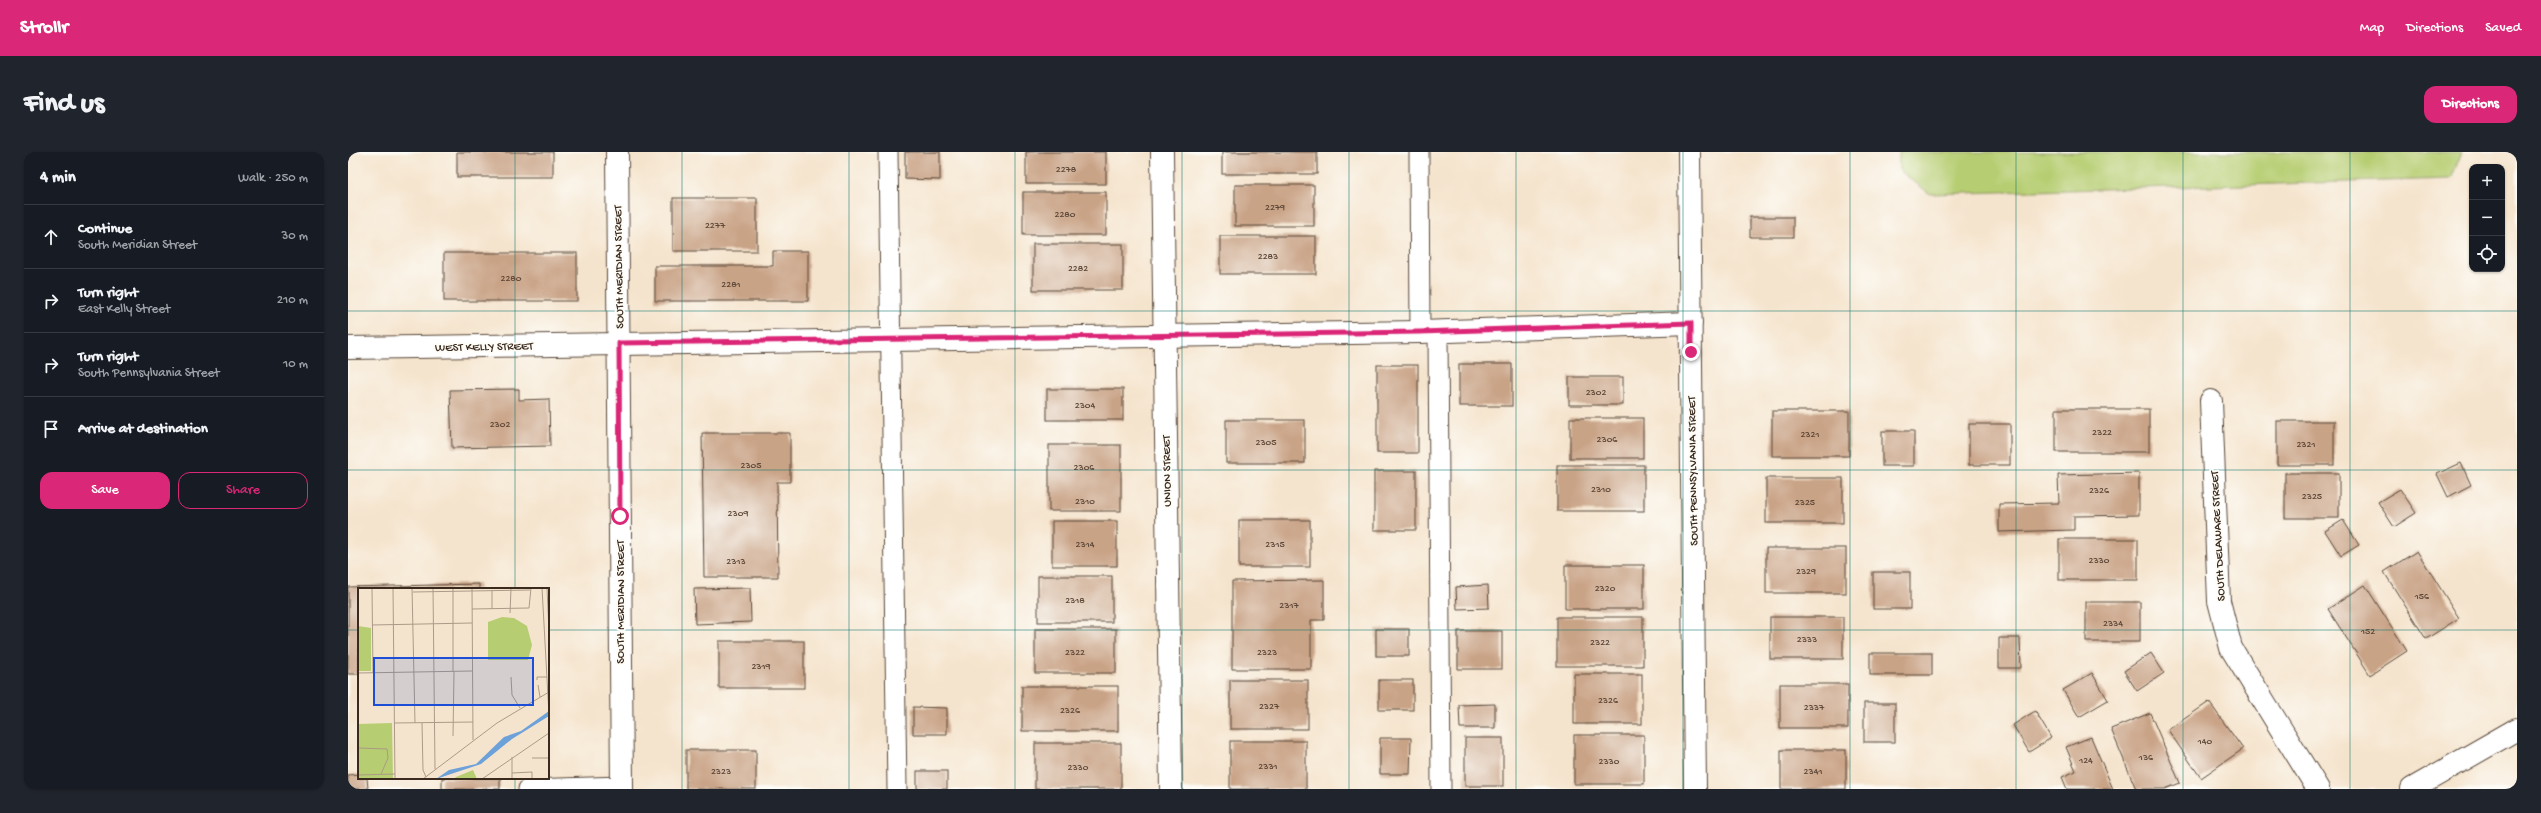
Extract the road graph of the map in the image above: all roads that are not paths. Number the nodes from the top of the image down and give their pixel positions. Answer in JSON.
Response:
{"nodes":[{"id":1,"x":617,"y":152,"type":"edge"},
{"id":2,"x":888,"y":152,"type":"edge"},
{"id":3,"x":1162,"y":152,"type":"edge"},
{"id":4,"x":1419,"y":152,"type":"edge"},
{"id":5,"x":1689,"y":152,"type":"edge"},
{"id":6,"x":1691,"y":323,"type":"junction"},
{"id":7,"x":1429,"y":332,"type":"junction"},
{"id":8,"x":1165,"y":335,"type":"junction"},
{"id":9,"x":890,"y":340,"type":"junction"},
{"id":10,"x":619,"y":343,"type":"junction"},
{"id":11,"x":348,"y":348,"type":"edge"},
{"id":12,"x":2211,"y":401,"type":"dead end"},
{"id":13,"x":2517,"y":729,"type":"edge"},
{"id":14,"x":622,"y":788,"type":"edge"},
{"id":15,"x":528,"y":789,"type":"edge"},
{"id":16,"x":897,"y":789,"type":"edge"},
{"id":17,"x":1171,"y":789,"type":"edge"},
{"id":18,"x":1441,"y":789,"type":"edge"},
{"id":19,"x":1695,"y":789,"type":"edge"},
{"id":20,"x":2318,"y":789,"type":"edge"},
{"id":21,"x":2412,"y":789,"type":"edge"}],
"edges":[{"from":1,"to":10,"type":"street","name":"SOUTH MERIDIAN STREET"},
{"from":2,"to":9,"type":"lane"},
{"from":3,"to":8,"type":"street","name":"UNION STREET"},
{"from":4,"to":7,"type":"lane"},
{"from":5,"to":6,"type":"street","name":"SOUTH PENNSYLVANIA STREET"},
{"from":6,"to":7,"type":"street","name":"WEST KELLY STREET"},
{"from":6,"to":19,"type":"street","name":"SOUTH PENNSYLVANIA STREET"},
{"from":7,"to":8,"type":"street","name":"WEST KELLY STREET"},
{"from":7,"to":18,"type":"lane"},
{"from":8,"to":9,"type":"street","name":"WEST KELLY STREET"},
{"from":8,"to":17,"type":"street","name":"UNION STREET"},
{"from":9,"to":10,"type":"street","name":"WEST KELLY STREET"},
{"from":9,"to":16,"type":"lane"},
{"from":10,"to":11,"type":"street","name":"WEST KELLY STREET"},
{"from":10,"to":14,"type":"street","name":"SOUTH MERIDIAN STREET"},
{"from":12,"to":20,"type":"street","name":"SOUTH DELAWARE STREET"},
{"from":13,"to":21,"type":"street"},
{"from":14,"to":15,"type":"lane"}]}
